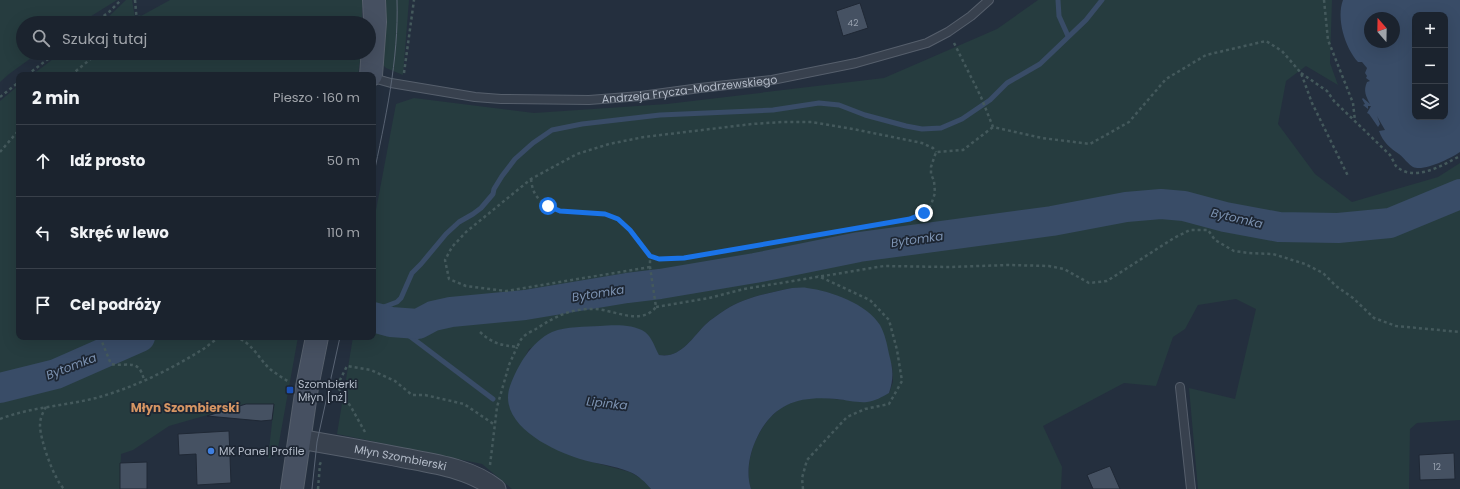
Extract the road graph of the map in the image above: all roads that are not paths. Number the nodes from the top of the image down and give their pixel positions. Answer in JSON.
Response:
{"nodes":[{"id":1,"x":374,"y":0,"type":"edge"},
{"id":2,"x":989,"y":0,"type":"edge"},
{"id":3,"x":375,"y":16,"type":"edge"},
{"id":4,"x":372,"y":60,"type":"edge"},
{"id":5,"x":371,"y":72,"type":"edge"},
{"id":6,"x":376,"y":79,"type":"edge"},
{"id":7,"x":316,"y":340,"type":"edge"},
{"id":8,"x":1180,"y":387,"type":"dead end"},
{"id":9,"x":299,"y":439,"type":"junction"},
{"id":10,"x":491,"y":485,"type":"edge"},
{"id":11,"x":292,"y":489,"type":"edge"},
{"id":12,"x":1191,"y":489,"type":"edge"}],
"edges":[{"from":1,"to":3,"type":"main road"},
{"from":2,"to":6,"type":"lane","name":"Andrzeja Frycza-Modrzewskiego"},
{"from":4,"to":5,"type":"main road"},
{"from":7,"to":9,"type":"main road"},
{"from":8,"to":12,"type":"lane"},
{"from":9,"to":10,"type":"street","name":"Młyn Szombierski"},
{"from":9,"to":11,"type":"main road"}]}
